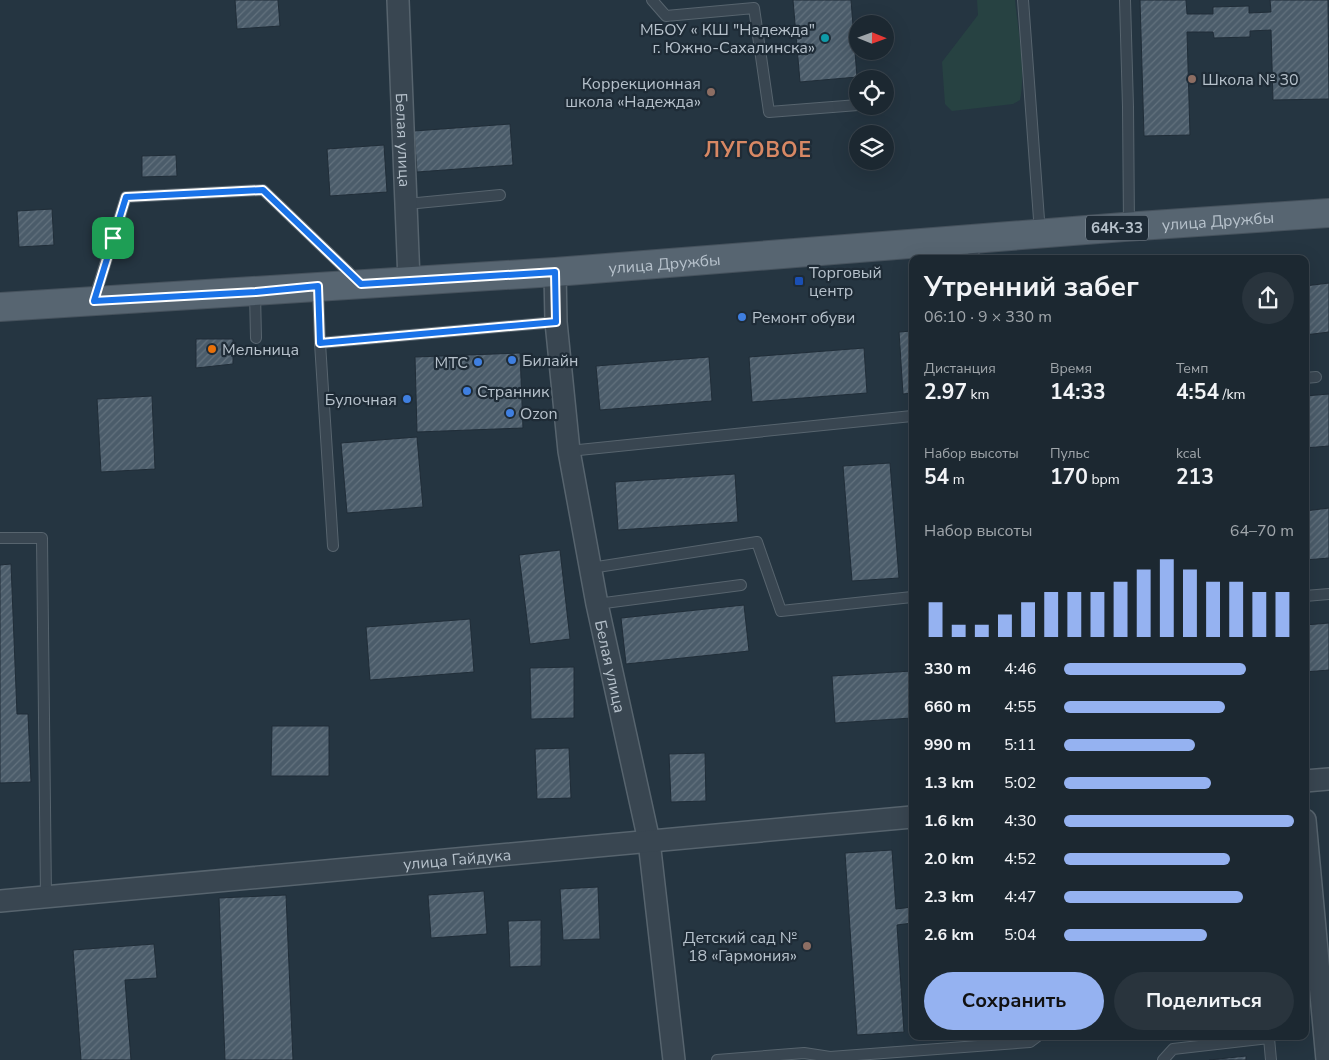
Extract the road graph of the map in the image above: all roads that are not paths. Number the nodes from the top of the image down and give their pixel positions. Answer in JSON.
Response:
{"nodes":[{"id":1,"x":398,"y":0,"type":"edge"},
{"id":2,"x":652,"y":0,"type":"edge"},
{"id":3,"x":1023,"y":0,"type":"edge"},
{"id":4,"x":1125,"y":0,"type":"edge"},
{"id":5,"x":849,"y":106,"type":"edge"},
{"id":6,"x":500,"y":195,"type":"dead end"},
{"id":7,"x":407,"y":204,"type":"junction"},
{"id":8,"x":1329,"y":214,"type":"edge"},
{"id":9,"x":1129,"y":227,"type":"junction"},
{"id":10,"x":1041,"y":234,"type":"junction"},
{"id":11,"x":973,"y":249,"type":"edge"},
{"id":12,"x":555,"y":272,"type":"junction"},
{"id":13,"x":409,"y":281,"type":"junction"},
{"id":14,"x":361,"y":284,"type":"junction"},
{"id":15,"x":318,"y":286,"type":"junction"},
{"id":16,"x":256,"y":292,"type":"junction"},
{"id":17,"x":94,"y":301,"type":"junction"},
{"id":18,"x":0,"y":307,"type":"edge"},
{"id":19,"x":556,"y":322,"type":"junction"},
{"id":20,"x":256,"y":338,"type":"dead end"},
{"id":21,"x":320,"y":343,"type":"junction"},
{"id":22,"x":909,"y":416,"type":"edge"},
{"id":23,"x":569,"y":451,"type":"junction"},
{"id":24,"x":0,"y":538,"type":"edge"},
{"id":25,"x":333,"y":546,"type":"dead end"},
{"id":26,"x":591,"y":568,"type":"junction"},
{"id":27,"x":741,"y":584,"type":"dead end"},
{"id":28,"x":1329,"y":594,"type":"edge"},
{"id":29,"x":1309,"y":596,"type":"edge"},
{"id":30,"x":909,"y":597,"type":"edge"},
{"id":31,"x":597,"y":604,"type":"junction"},
{"id":32,"x":1329,"y":779,"type":"edge"},
{"id":33,"x":1309,"y":781,"type":"edge"},
{"id":34,"x":909,"y":817,"type":"edge"},
{"id":35,"x":649,"y":841,"type":"junction"},
{"id":36,"x":1309,"y":847,"type":"edge"},
{"id":37,"x":46,"y":897,"type":"junction"},
{"id":38,"x":0,"y":901,"type":"edge"},
{"id":39,"x":1324,"y":950,"type":"edge"},
{"id":40,"x":1033,"y":1040,"type":"edge"},
{"id":41,"x":1252,"y":1040,"type":"edge"},
{"id":42,"x":1269,"y":1040,"type":"edge"},
{"id":43,"x":674,"y":1060,"type":"edge"},
{"id":44,"x":717,"y":1060,"type":"edge"},
{"id":45,"x":1163,"y":1060,"type":"edge"},
{"id":46,"x":1271,"y":1060,"type":"edge"},
{"id":47,"x":1327,"y":1060,"type":"edge"}],
"edges":[{"from":1,"to":7,"type":"street","name":"Белая улица"},
{"from":2,"to":5,"type":"lane"},
{"from":3,"to":10,"type":"lane"},
{"from":4,"to":9,"type":"lane"},
{"from":6,"to":7,"type":"lane"},
{"from":7,"to":13,"type":"street","name":"Белая улица"},
{"from":8,"to":9,"type":"main road","name":"улица Дружбы","number":"64К-33"},
{"from":9,"to":10,"type":"main road","name":"улица Дружбы","number":"64К-33"},
{"from":10,"to":11,"type":"main road","name":"улица Дружбы","number":"64К-33"},
{"from":11,"to":12,"type":"main road","name":"улица Дружбы","number":"64К-33"},
{"from":12,"to":13,"type":"main road","name":"улица Дружбы","number":"64К-33"},
{"from":12,"to":19,"type":"street","name":"Белая улица"},
{"from":13,"to":14,"type":"main road","name":"улица Дружбы","number":"64К-33"},
{"from":14,"to":15,"type":"main road","name":"улица Дружбы","number":"64К-33"},
{"from":14,"to":17,"type":"lane"},
{"from":15,"to":16,"type":"main road","name":"улица Дружбы","number":"64К-33"},
{"from":15,"to":21,"type":"lane"},
{"from":16,"to":17,"type":"main road","name":"улица Дружбы","number":"64К-33"},
{"from":16,"to":20,"type":"lane"},
{"from":17,"to":18,"type":"main road","name":"улица Дружбы","number":"64К-33"},
{"from":19,"to":21,"type":"lane"},
{"from":19,"to":23,"type":"street","name":"Белая улица"},
{"from":21,"to":25,"type":"lane"},
{"from":22,"to":23,"type":"lane"},
{"from":23,"to":26,"type":"street","name":"Белая улица"},
{"from":24,"to":37,"type":"lane"},
{"from":26,"to":30,"type":"lane"},
{"from":26,"to":31,"type":"street","name":"Белая улица"},
{"from":27,"to":31,"type":"lane"},
{"from":28,"to":29,"type":"lane"},
{"from":31,"to":35,"type":"street","name":"Белая улица"},
{"from":32,"to":33,"type":"street"},
{"from":34,"to":35,"type":"street","name":"улица Гайдука"},
{"from":35,"to":37,"type":"street","name":"улица Гайдука"},
{"from":35,"to":43,"type":"street","name":"Белая улица"},
{"from":36,"to":39,"type":"street"},
{"from":37,"to":38,"type":"street","name":"улица Гайдука"},
{"from":39,"to":47,"type":"street"},
{"from":40,"to":44,"type":"lane"},
{"from":41,"to":45,"type":"lane"},
{"from":42,"to":46,"type":"lane"}]}
